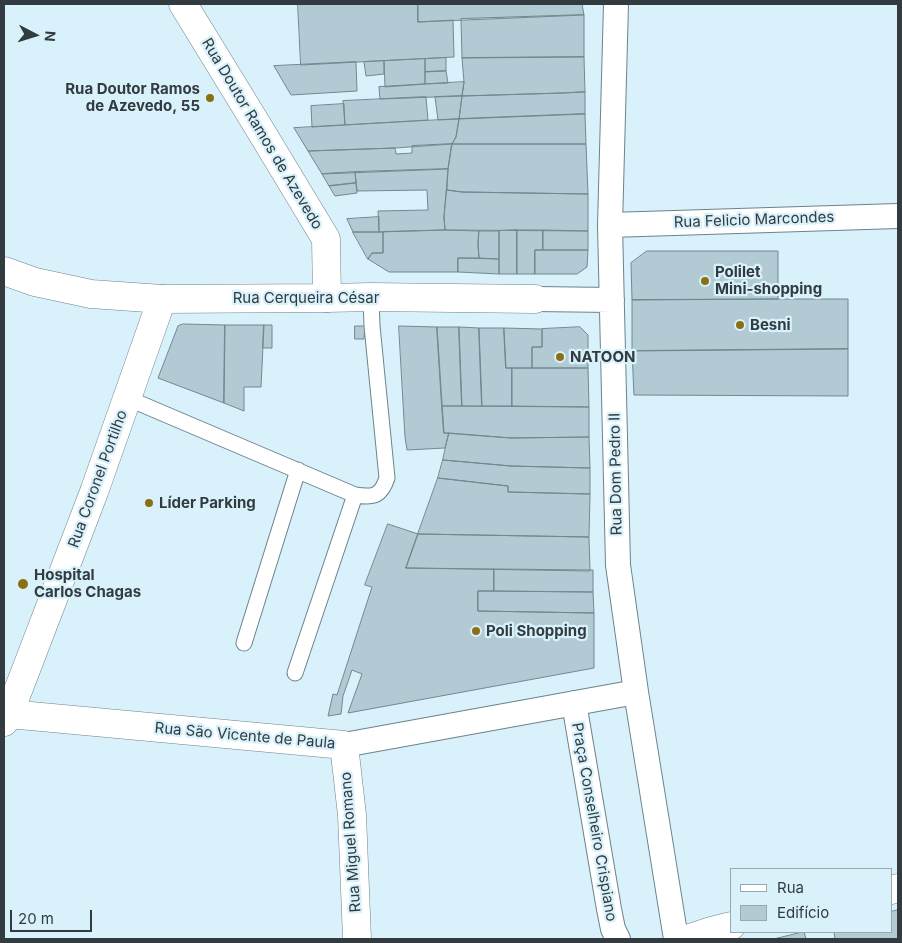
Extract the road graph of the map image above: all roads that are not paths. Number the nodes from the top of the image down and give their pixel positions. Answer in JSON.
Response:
{"nodes":[{"id":1,"x":183,"y":4,"type":"edge"},
{"id":2,"x":616,"y":4,"type":"edge"},
{"id":3,"x":898,"y":216,"type":"edge"},
{"id":4,"x":610,"y":225,"type":"junction"},
{"id":5,"x":4,"y":272,"type":"edge"},
{"id":6,"x":371,"y":297,"type":"junction"},
{"id":7,"x":327,"y":298,"type":"junction"},
{"id":8,"x":162,"y":299,"type":"junction"},
{"id":9,"x":535,"y":299,"type":"joint"},
{"id":10,"x":612,"y":300,"type":"junction"},
{"id":11,"x":127,"y":398,"type":"junction"},
{"id":12,"x":298,"y":470,"type":"junction"},
{"id":13,"x":355,"y":495,"type":"junction"},
{"id":14,"x":244,"y":643,"type":"dead end"},
{"id":15,"x":295,"y":673,"type":"dead end"},
{"id":16,"x":636,"y":692,"type":"junction"},
{"id":17,"x":574,"y":703,"type":"junction"},
{"id":18,"x":7,"y":718,"type":"edge"},
{"id":19,"x":344,"y":746,"type":"junction"},
{"id":20,"x":730,"y":926,"type":"edge"},
{"id":21,"x":357,"y":939,"type":"edge"},
{"id":22,"x":618,"y":939,"type":"edge"},
{"id":23,"x":676,"y":939,"type":"edge"},
{"id":24,"x":687,"y":939,"type":"edge"}],
"edges":[{"from":1,"to":7,"type":"street","name":"Rua Doutor Ramos de Azevedo"},
{"from":2,"to":4,"type":"street","name":"Rua Dom Pedro II"},
{"from":3,"to":4,"type":"street","name":"Rua Felicio Marcondes"},
{"from":4,"to":10,"type":"street","name":"Rua Dom Pedro II"},
{"from":5,"to":8,"type":"street","name":"Rua Cerqueira César"},
{"from":6,"to":7,"type":"street","name":"Rua Cerqueira César"},
{"from":6,"to":9,"type":"street","name":"Rua Cerqueira César"},
{"from":6,"to":13,"type":"lane"},
{"from":7,"to":8,"type":"street","name":"Rua Cerqueira César"},
{"from":8,"to":11,"type":"street","name":"Rua Coronel Portilho"},
{"from":9,"to":10,"type":"street","name":"Rua Cerqueira César"},
{"from":10,"to":16,"type":"street","name":"Rua Dom Pedro II"},
{"from":11,"to":12,"type":"lane"},
{"from":11,"to":18,"type":"street","name":"Rua Coronel Portilho"},
{"from":12,"to":13,"type":"lane"},
{"from":12,"to":14,"type":"lane"},
{"from":13,"to":15,"type":"lane"},
{"from":16,"to":17,"type":"street","name":"Rua São Vicente de Paula"},
{"from":16,"to":23,"type":"street","name":"Rua Dom Pedro II"},
{"from":17,"to":19,"type":"street","name":"Rua São Vicente de Paula"},
{"from":17,"to":22,"type":"street","name":"Praça Conselheiro Crispiano"},
{"from":18,"to":19,"type":"street","name":"Rua São Vicente de Paula"},
{"from":19,"to":21,"type":"street","name":"Rua Miguel Romano"},
{"from":20,"to":24,"type":"street"}]}
